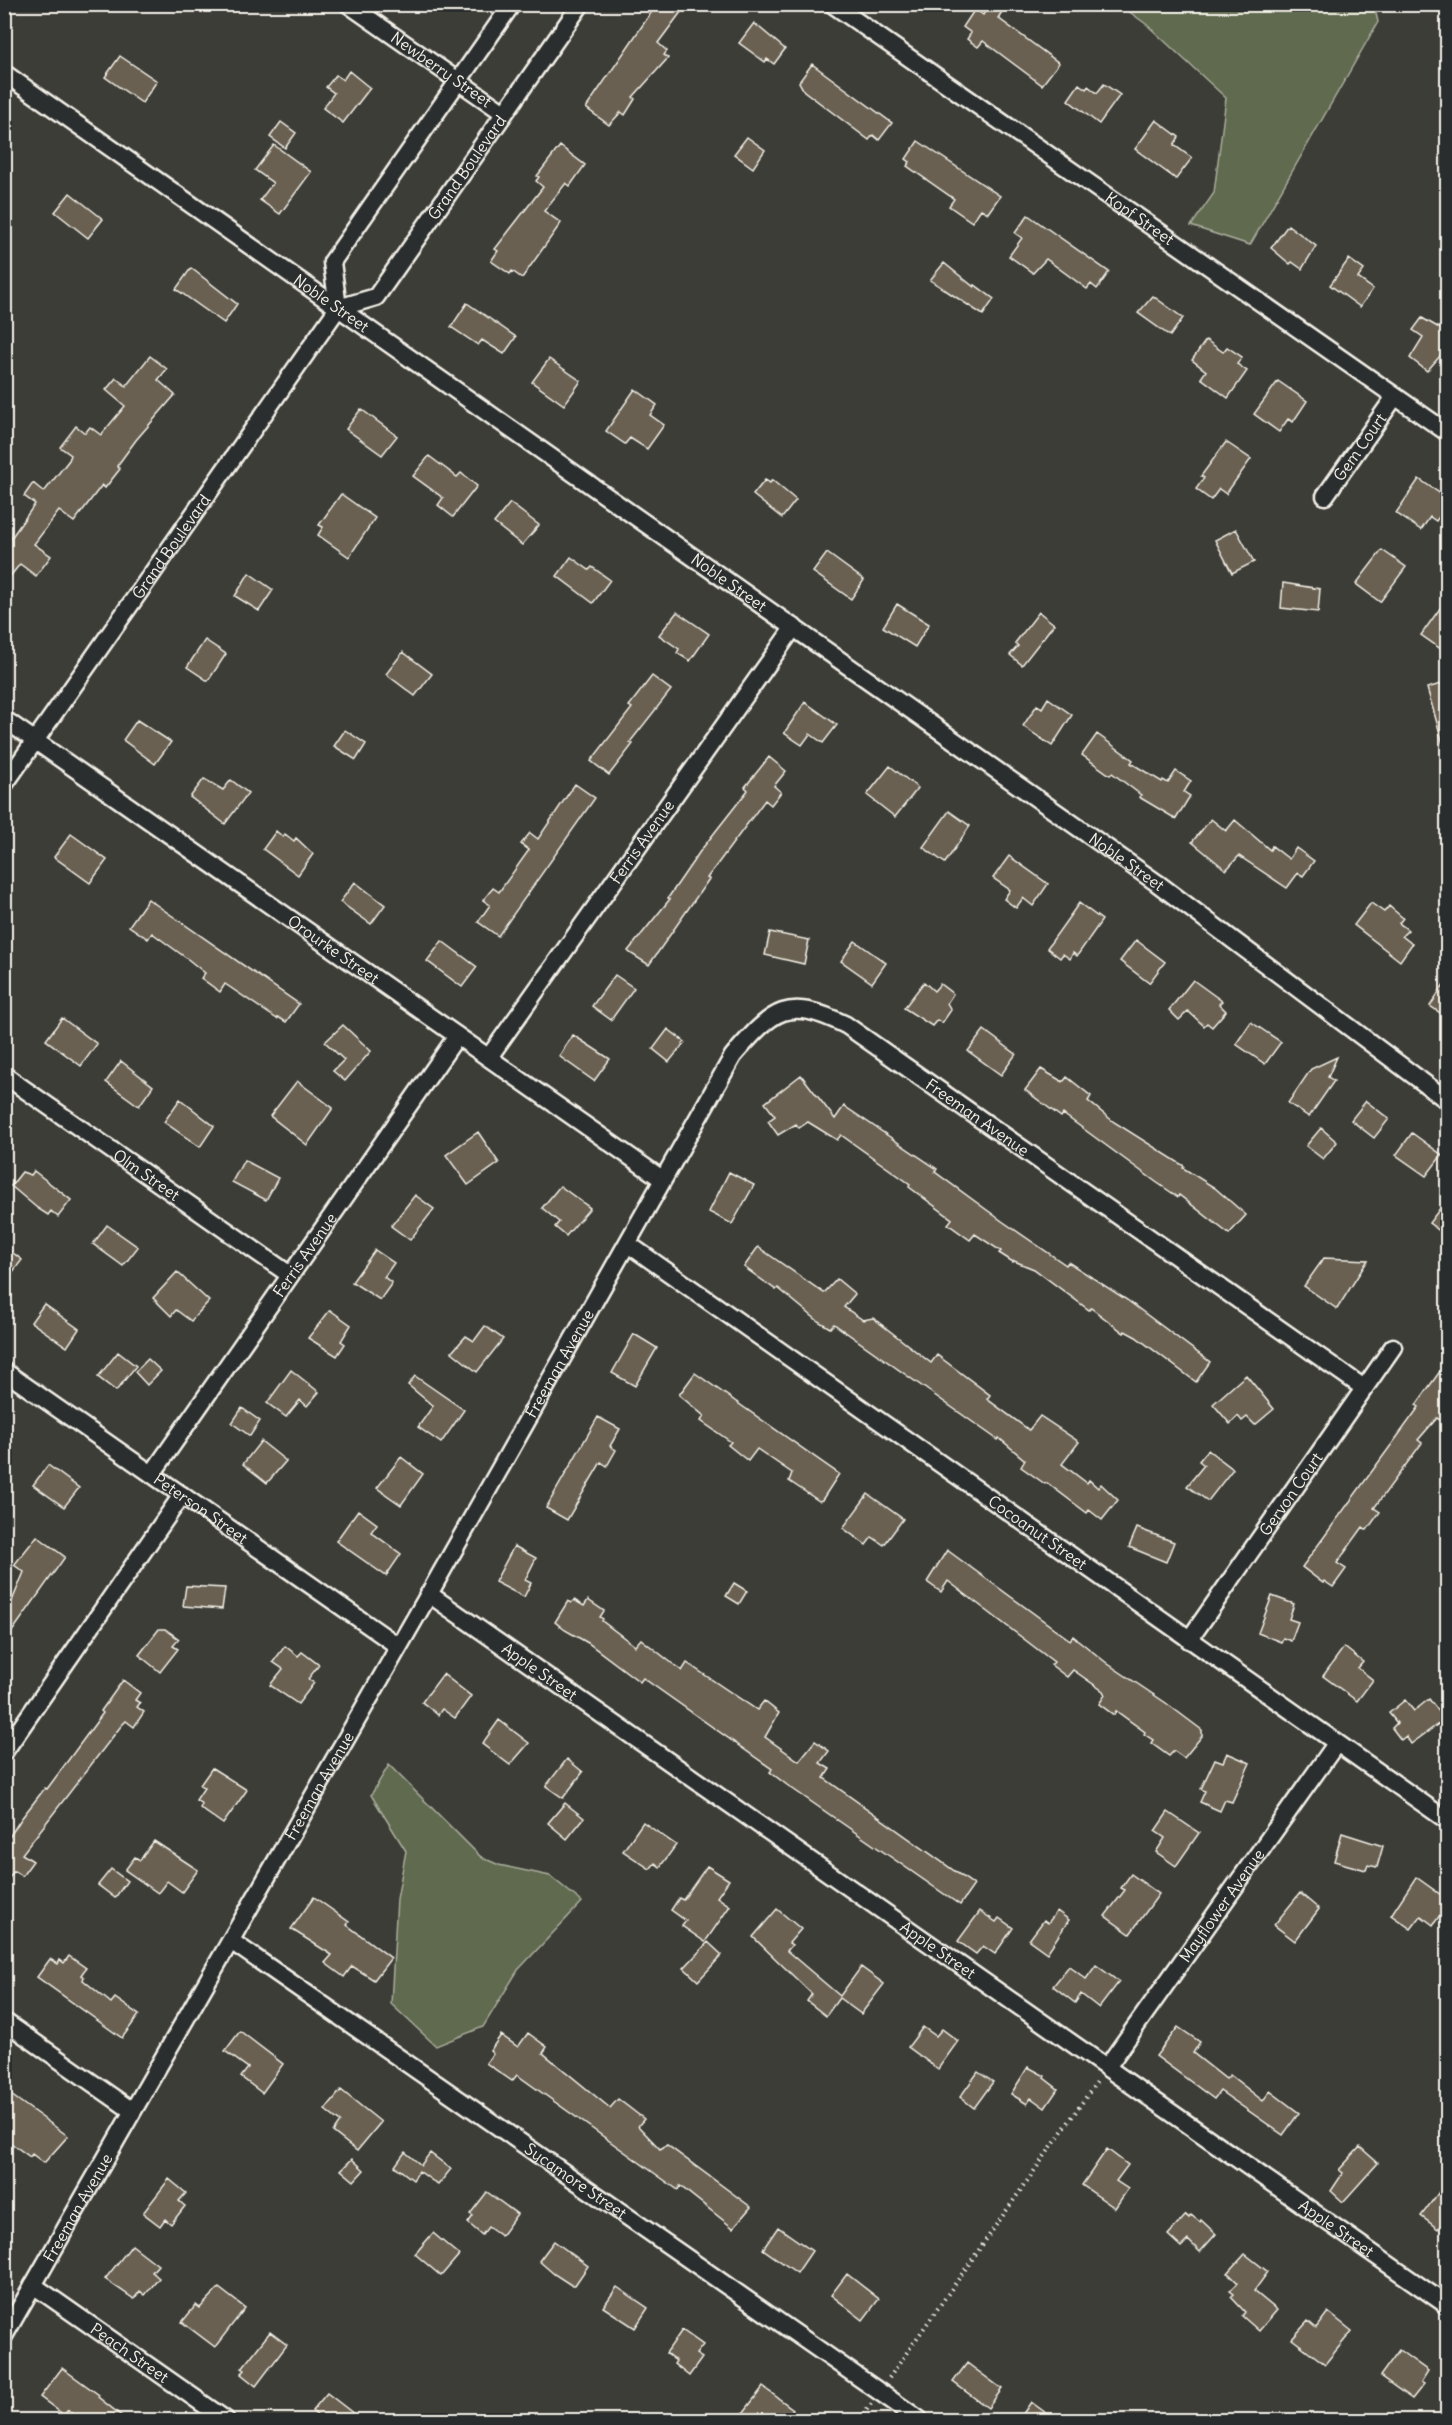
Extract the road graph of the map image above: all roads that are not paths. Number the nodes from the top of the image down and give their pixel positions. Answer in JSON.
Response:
{"nodes":[{"id":1,"x":348,"y":4,"type":"edge"},
{"id":2,"x":512,"y":4,"type":"edge"},
{"id":3,"x":581,"y":4,"type":"edge"},
{"id":4,"x":832,"y":4,"type":"edge"},
{"id":5,"x":4,"y":73,"type":"edge"},
{"id":6,"x":458,"y":81,"type":"junction"},
{"id":7,"x":504,"y":113,"type":"junction"},
{"id":8,"x":338,"y":309,"type":"junction"},
{"id":9,"x":1395,"y":398,"type":"junction"},
{"id":10,"x":1448,"y":433,"type":"edge"},
{"id":11,"x":1325,"y":496,"type":"dead end"},
{"id":12,"x":794,"y":627,"type":"junction"},
{"id":13,"x":4,"y":719,"type":"edge"},
{"id":14,"x":35,"y":741,"type":"junction"},
{"id":15,"x":4,"y":785,"type":"edge"},
{"id":16,"x":457,"y":1036,"type":"junction"},
{"id":17,"x":489,"y":1057,"type":"junction"},
{"id":18,"x":4,"y":1075,"type":"edge"},
{"id":19,"x":1448,"y":1101,"type":"edge"},
{"id":20,"x":662,"y":1179,"type":"junction"},
{"id":21,"x":628,"y":1244,"type":"junction"},
{"id":22,"x":290,"y":1275,"type":"junction"},
{"id":23,"x":1393,"y":1347,"type":"dead end"},
{"id":24,"x":4,"y":1371,"type":"edge"},
{"id":25,"x":1364,"y":1388,"type":"junction"},
{"id":26,"x":152,"y":1474,"type":"junction"},
{"id":27,"x":182,"y":1495,"type":"junction"},
{"id":28,"x":429,"y":1594,"type":"junction"},
{"id":29,"x":1189,"y":1640,"type":"junction"},
{"id":30,"x":398,"y":1646,"type":"junction"},
{"id":31,"x":1336,"y":1744,"type":"junction"},
{"id":32,"x":4,"y":1752,"type":"edge"},
{"id":33,"x":1445,"y":1816,"type":"edge"},
{"id":34,"x":231,"y":1941,"type":"junction"},
{"id":35,"x":4,"y":2021,"type":"edge"},
{"id":36,"x":1107,"y":2067,"type":"junction"},
{"id":37,"x":131,"y":2110,"type":"junction"},
{"id":38,"x":33,"y":2285,"type":"junction"},
{"id":39,"x":1448,"y":2306,"type":"edge"},
{"id":40,"x":4,"y":2336,"type":"edge"},
{"id":41,"x":226,"y":2421,"type":"edge"},
{"id":42,"x":920,"y":2421,"type":"edge"}],
"edges":[{"from":1,"to":6,"type":"street","name":"Newberry Street"},
{"from":2,"to":6,"type":"street"},
{"from":3,"to":7,"type":"street","name":"Grand Boulevard"},
{"from":4,"to":9,"type":"street","name":"Kopf Street"},
{"from":5,"to":8,"type":"street","name":"Noble Street"},
{"from":6,"to":7,"type":"street","name":"Newberry Street"},
{"from":6,"to":8,"type":"street"},
{"from":7,"to":8,"type":"street","name":"Grand Boulevard"},
{"from":8,"to":12,"type":"street","name":"Noble Street"},
{"from":8,"to":14,"type":"street","name":"Grand Boulevard"},
{"from":9,"to":10,"type":"street","name":"Kopf Street"},
{"from":9,"to":11,"type":"street","name":"Gem Court"},
{"from":12,"to":17,"type":"street","name":"Ferris Avenue"},
{"from":12,"to":19,"type":"street","name":"Noble Street"},
{"from":13,"to":14,"type":"street","name":"Orourke Street"},
{"from":14,"to":15,"type":"street","name":"Grand Boulevard"},
{"from":14,"to":16,"type":"street","name":"Orourke Street"},
{"from":16,"to":17,"type":"street","name":"Orourke Street"},
{"from":16,"to":22,"type":"street","name":"Ferris Avenue"},
{"from":17,"to":20,"type":"street","name":"Orourke Street"},
{"from":18,"to":22,"type":"street","name":"Olm Street"},
{"from":20,"to":21,"type":"street","name":"Freeman Avenue"},
{"from":20,"to":25,"type":"street","name":"Freeman Avenue"},
{"from":21,"to":28,"type":"street","name":"Freeman Avenue"},
{"from":21,"to":29,"type":"street","name":"Cocoanut Street"},
{"from":22,"to":26,"type":"street","name":"Ferris Avenue"},
{"from":23,"to":25,"type":"street","name":"Gervon Court"},
{"from":24,"to":26,"type":"street","name":"Peterson Street"},
{"from":25,"to":29,"type":"street","name":"Gervon Court"},
{"from":26,"to":27,"type":"street","name":"Peterson Street"},
{"from":27,"to":30,"type":"street","name":"Peterson Street"},
{"from":27,"to":32,"type":"street"},
{"from":28,"to":30,"type":"street","name":"Freeman Avenue"},
{"from":28,"to":36,"type":"street","name":"Apple Street"},
{"from":29,"to":31,"type":"street","name":"Cocoanut Street"},
{"from":30,"to":34,"type":"street","name":"Freeman Avenue"},
{"from":31,"to":33,"type":"street","name":"Cocoanut Street"},
{"from":31,"to":36,"type":"street","name":"Mayflower Avenue"},
{"from":34,"to":37,"type":"street","name":"Freeman Avenue"},
{"from":34,"to":42,"type":"street","name":"Sycamore Street"},
{"from":35,"to":37,"type":"street"},
{"from":36,"to":39,"type":"street","name":"Apple Street"},
{"from":37,"to":38,"type":"street","name":"Freeman Avenue"},
{"from":38,"to":40,"type":"street","name":"Freeman Avenue"},
{"from":38,"to":41,"type":"street","name":"Peach Street"}]}
